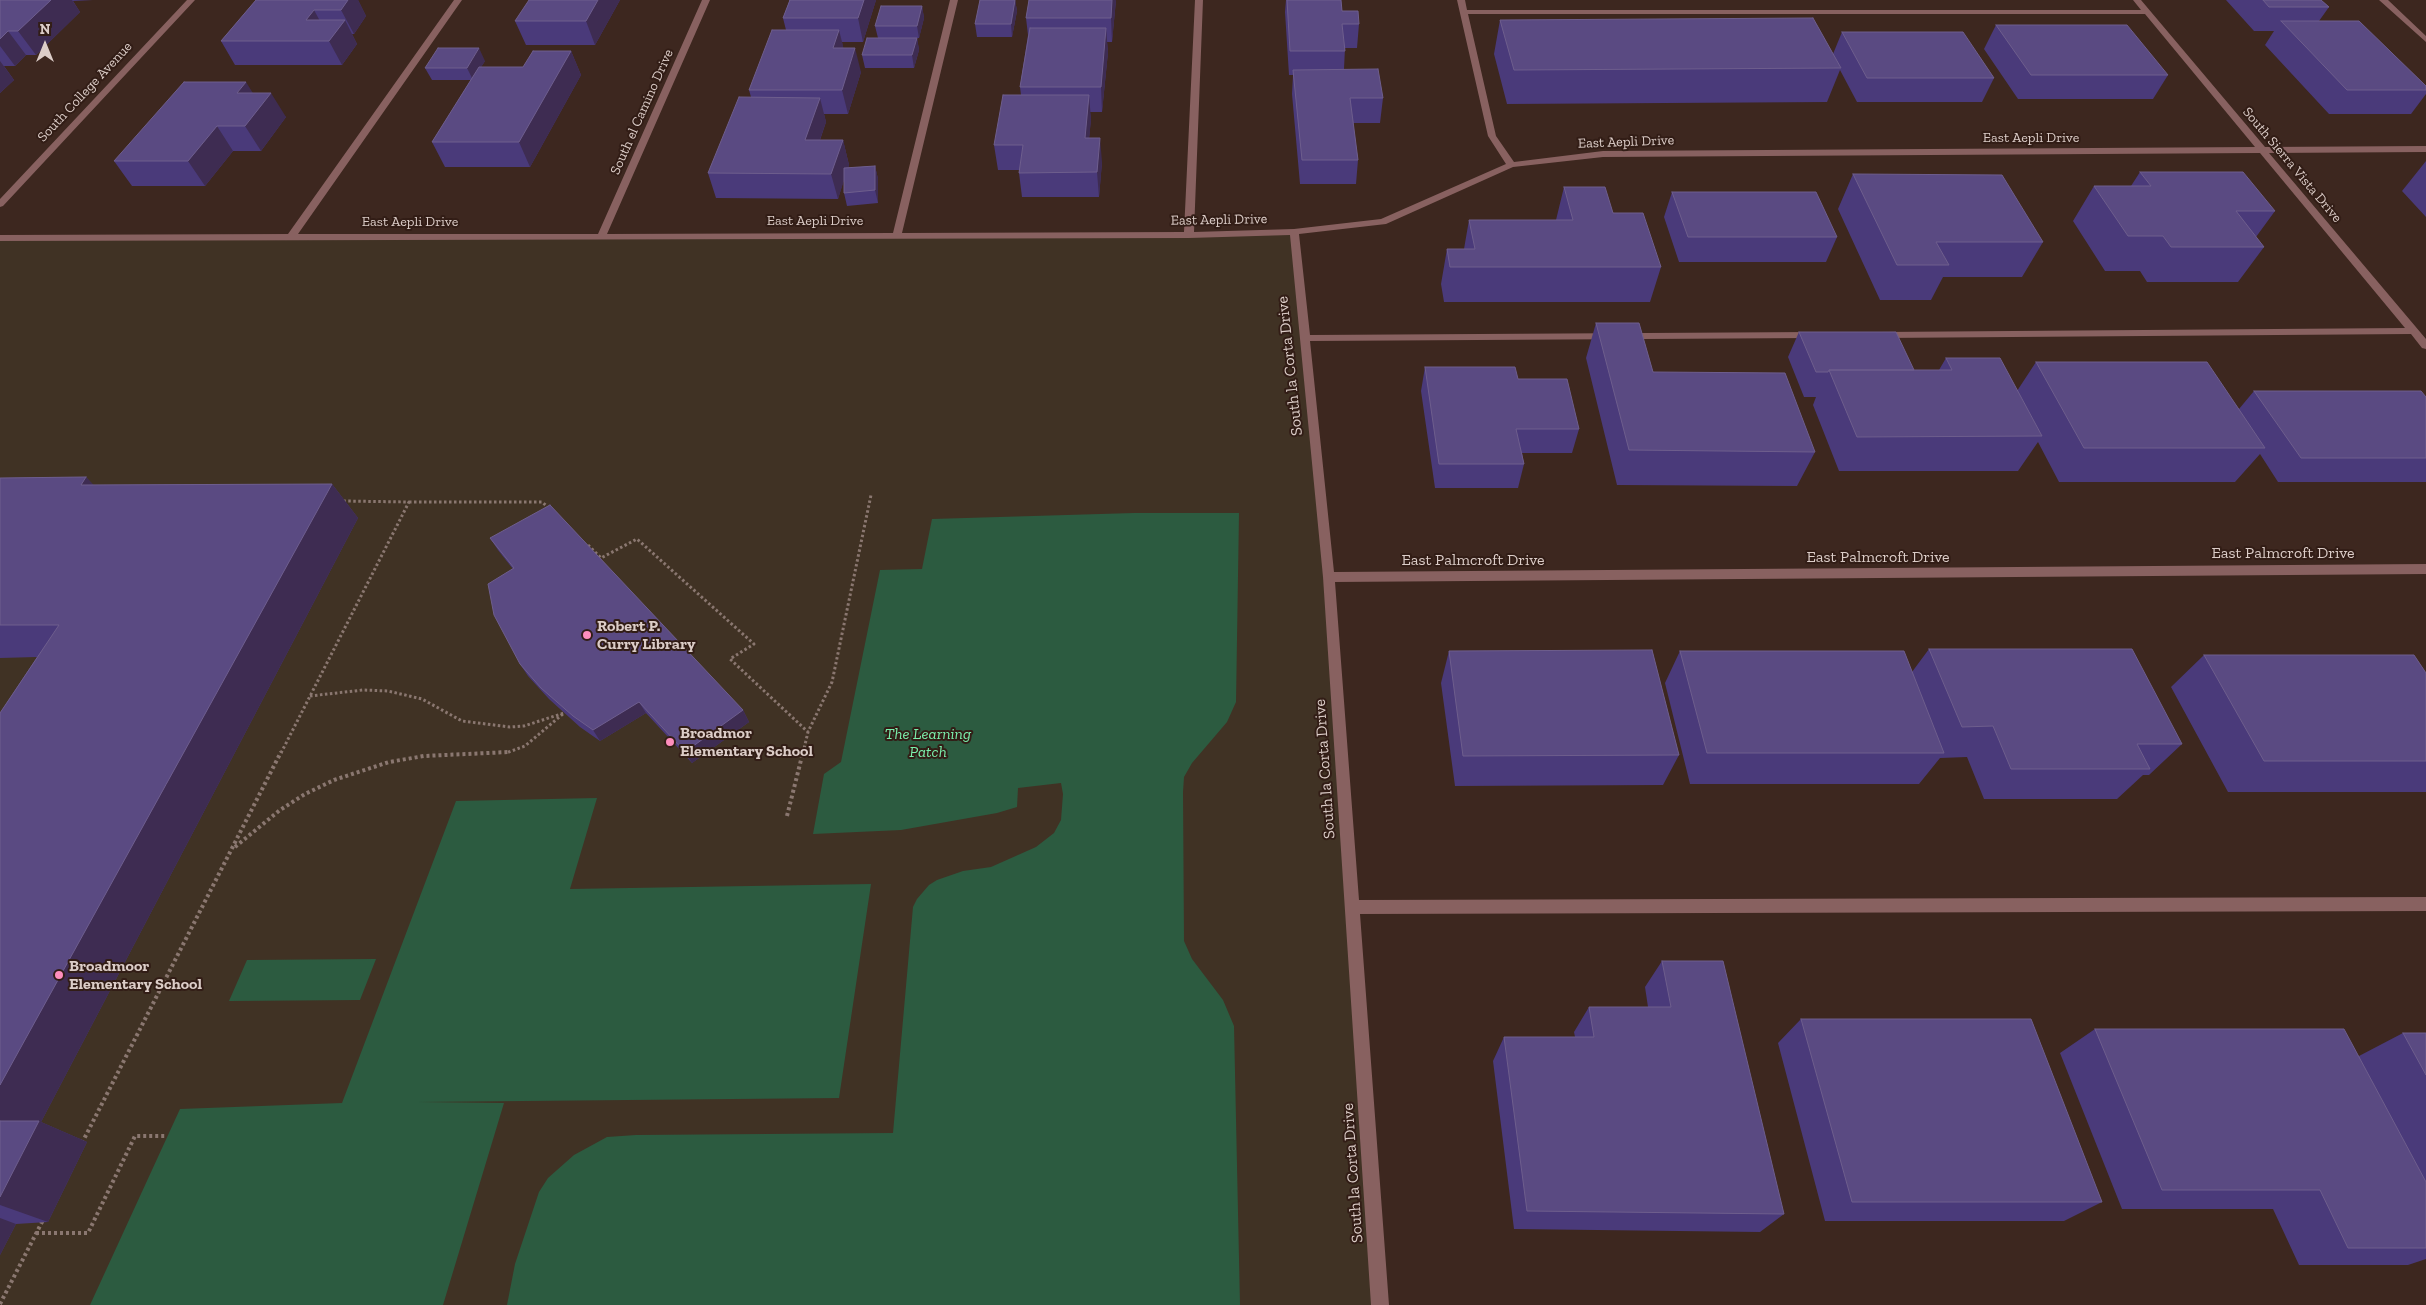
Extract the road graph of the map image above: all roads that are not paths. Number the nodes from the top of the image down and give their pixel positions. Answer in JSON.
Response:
{"nodes":[{"id":1,"x":191,"y":0,"type":"edge"},
{"id":2,"x":458,"y":0,"type":"edge"},
{"id":3,"x":706,"y":0,"type":"edge"},
{"id":4,"x":954,"y":0,"type":"edge"},
{"id":5,"x":1199,"y":0,"type":"edge"},
{"id":6,"x":1461,"y":0,"type":"edge"},
{"id":7,"x":2137,"y":0,"type":"edge"},
{"id":8,"x":2383,"y":0,"type":"edge"},
{"id":9,"x":1464,"y":12,"type":"junction"},
{"id":10,"x":2146,"y":12,"type":"junction"},
{"id":11,"x":2426,"y":40,"type":"edge"},
{"id":12,"x":2426,"y":149,"type":"edge"},
{"id":13,"x":2262,"y":151,"type":"junction"},
{"id":14,"x":1511,"y":165,"type":"junction"},
{"id":15,"x":0,"y":204,"type":"edge"},
{"id":16,"x":1294,"y":232,"type":"junction"},
{"id":17,"x":602,"y":235,"type":"junction"},
{"id":18,"x":898,"y":235,"type":"junction"},
{"id":19,"x":1189,"y":235,"type":"junction"},
{"id":20,"x":292,"y":236,"type":"junction"},
{"id":21,"x":0,"y":238,"type":"edge"},
{"id":22,"x":2413,"y":332,"type":"junction"},
{"id":23,"x":1821,"y":335,"type":"edge"},
{"id":24,"x":1871,"y":335,"type":"edge"},
{"id":25,"x":1306,"y":338,"type":"junction"},
{"id":26,"x":2426,"y":346,"type":"edge"},
{"id":27,"x":2426,"y":568,"type":"edge"},
{"id":28,"x":1329,"y":577,"type":"junction"},
{"id":29,"x":2426,"y":904,"type":"edge"},
{"id":30,"x":1352,"y":907,"type":"junction"},
{"id":31,"x":1380,"y":1305,"type":"edge"}],
"edges":[{"from":1,"to":15,"type":"street","name":"South College Avenue"},
{"from":2,"to":20,"type":"street"},
{"from":3,"to":17,"type":"street","name":"South el Camino Drive"},
{"from":4,"to":18,"type":"street"},
{"from":5,"to":19,"type":"street"},
{"from":6,"to":9,"type":"street"},
{"from":7,"to":10,"type":"street","name":"South Sierra Vista Drive"},
{"from":8,"to":11,"type":"street"},
{"from":9,"to":10,"type":"street"},
{"from":9,"to":14,"type":"street"},
{"from":10,"to":13,"type":"street","name":"South Sierra Vista Drive"},
{"from":12,"to":13,"type":"street","name":"East Aepli Drive"},
{"from":13,"to":14,"type":"street","name":"East Aepli Drive"},
{"from":13,"to":22,"type":"street","name":"South Sierra Vista Drive"},
{"from":14,"to":16,"type":"street","name":"East Aepli Drive"},
{"from":16,"to":19,"type":"street","name":"East Aepli Drive"},
{"from":16,"to":25,"type":"street","name":"South la Corta Drive"},
{"from":17,"to":18,"type":"street","name":"East Aepli Drive"},
{"from":17,"to":20,"type":"street","name":"East Aepli Drive"},
{"from":18,"to":19,"type":"street","name":"East Aepli Drive"},
{"from":20,"to":21,"type":"street","name":"East Aepli Drive"},
{"from":22,"to":24,"type":"street"},
{"from":22,"to":26,"type":"street","name":"South Sierra Vista Drive"},
{"from":23,"to":25,"type":"street"},
{"from":25,"to":28,"type":"street","name":"South la Corta Drive"},
{"from":27,"to":28,"type":"street","name":"East Palmcroft Drive"},
{"from":28,"to":30,"type":"street","name":"South la Corta Drive"},
{"from":29,"to":30,"type":"street"},
{"from":30,"to":31,"type":"street","name":"South la Corta Drive"}]}
